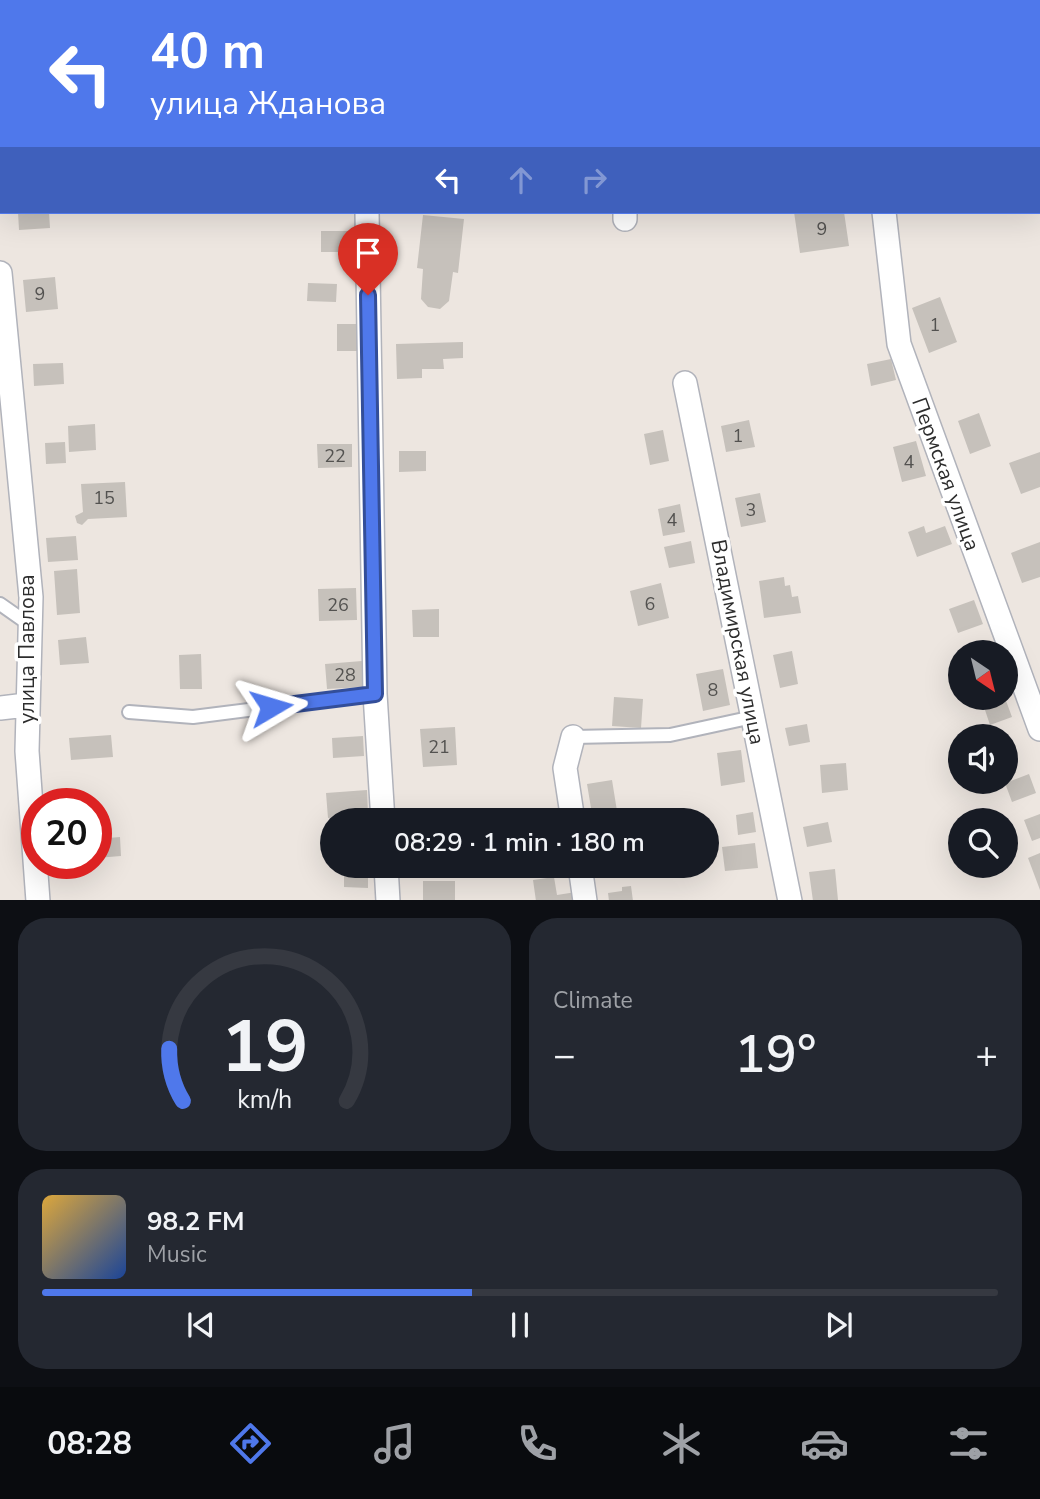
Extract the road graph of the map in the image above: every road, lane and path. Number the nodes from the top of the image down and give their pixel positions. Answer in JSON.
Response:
{"nodes":[{"id":1,"x":367,"y":214,"type":"edge"},
{"id":2,"x":884,"y":214,"type":"edge"},
{"id":3,"x":0,"y":273,"type":"edge"},
{"id":4,"x":685,"y":383,"type":"dead end"},
{"id":5,"x":0,"y":604,"type":"edge"},
{"id":6,"x":30,"y":625,"type":"junction"},
{"id":7,"x":375,"y":694,"type":"junction"},
{"id":8,"x":26,"y":705,"type":"junction"},
{"id":9,"x":0,"y":708,"type":"edge"},
{"id":10,"x":129,"y":712,"type":"dead end"},
{"id":11,"x":753,"y":717,"type":"junction"},
{"id":12,"x":1040,"y":729,"type":"edge"},
{"id":13,"x":573,"y":737,"type":"joint"},
{"id":14,"x":382,"y":808,"type":"edge"},
{"id":15,"x":571,"y":808,"type":"edge"},
{"id":16,"x":387,"y":878,"type":"edge"},
{"id":17,"x":582,"y":878,"type":"edge"},
{"id":18,"x":38,"y":900,"type":"edge"},
{"id":19,"x":388,"y":900,"type":"edge"},
{"id":20,"x":585,"y":900,"type":"edge"},
{"id":21,"x":790,"y":900,"type":"edge"}],
"edges":[{"from":1,"to":7,"type":"street"},
{"from":2,"to":12,"type":"street","name":"Пермская улица"},
{"from":3,"to":6,"type":"street","name":"улица Павлова"},
{"from":4,"to":11,"type":"street","name":"Владимирская улица"},
{"from":5,"to":6,"type":"lane"},
{"from":6,"to":8,"type":"street","name":"улица Павлова"},
{"from":7,"to":10,"type":"lane"},
{"from":7,"to":14,"type":"street"},
{"from":8,"to":9,"type":"street"},
{"from":8,"to":18,"type":"street","name":"улица Павлова"},
{"from":11,"to":13,"type":"lane"},
{"from":11,"to":21,"type":"street","name":"Владимирская улица"},
{"from":13,"to":15,"type":"street"},
{"from":16,"to":19,"type":"street"},
{"from":17,"to":20,"type":"street"}]}
